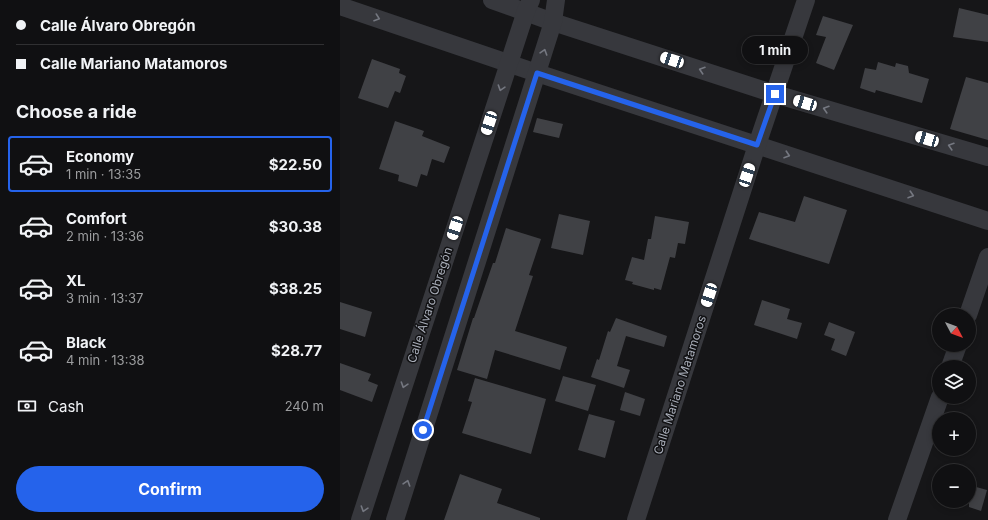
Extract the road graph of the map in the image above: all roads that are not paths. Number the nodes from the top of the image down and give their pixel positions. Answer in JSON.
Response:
{"nodes":[{"id":1,"x":492,"y":0,"type":"edge"},
{"id":2,"x":556,"y":0,"type":"edge"},
{"id":3,"x":806,"y":0,"type":"edge"},
{"id":4,"x":340,"y":6,"type":"edge"},
{"id":5,"x":528,"y":6,"type":"edge"},
{"id":6,"x":553,"y":22,"type":"junction"},
{"id":7,"x":509,"y":63,"type":"junction"},
{"id":8,"x":537,"y":73,"type":"junction"},
{"id":9,"x":775,"y":94,"type":"junction"},
{"id":10,"x":757,"y":145,"type":"junction"},
{"id":11,"x":988,"y":157,"type":"edge"},
{"id":12,"x":988,"y":221,"type":"edge"},
{"id":13,"x":988,"y":257,"type":"edge"},
{"id":14,"x":970,"y":308,"type":"edge"},
{"id":15,"x":938,"y":404,"type":"edge"},
{"id":16,"x":360,"y":520,"type":"edge"},
{"id":17,"x":395,"y":520,"type":"edge"},
{"id":18,"x":636,"y":520,"type":"edge"},
{"id":19,"x":897,"y":520,"type":"edge"}],
"edges":[{"from":1,"to":5,"type":"street"},
{"from":2,"to":6,"type":"street"},
{"from":3,"to":9,"type":"street","name":"Calle Mariano Matamoros"},
{"from":4,"to":7,"type":"street","one_way":true},
{"from":5,"to":6,"type":"street"},
{"from":5,"to":7,"type":"street","name":"Calle Álvaro Obregón"},
{"from":8,"to":6,"type":"street","one_way":true},
{"from":9,"to":6,"type":"street","one_way":true},
{"from":7,"to":8,"type":"street"},
{"from":7,"to":16,"type":"street","name":"Calle Álvaro Obregón","one_way":true},
{"from":8,"to":10,"type":"street"},
{"from":17,"to":8,"type":"street","one_way":true},
{"from":9,"to":10,"type":"street","name":"Calle Mariano Matamoros"},
{"from":11,"to":9,"type":"street","one_way":true},
{"from":10,"to":12,"type":"street","one_way":true},
{"from":10,"to":18,"type":"street","name":"Calle Mariano Matamoros"},
{"from":13,"to":14,"type":"street"},
{"from":15,"to":19,"type":"street"}]}
